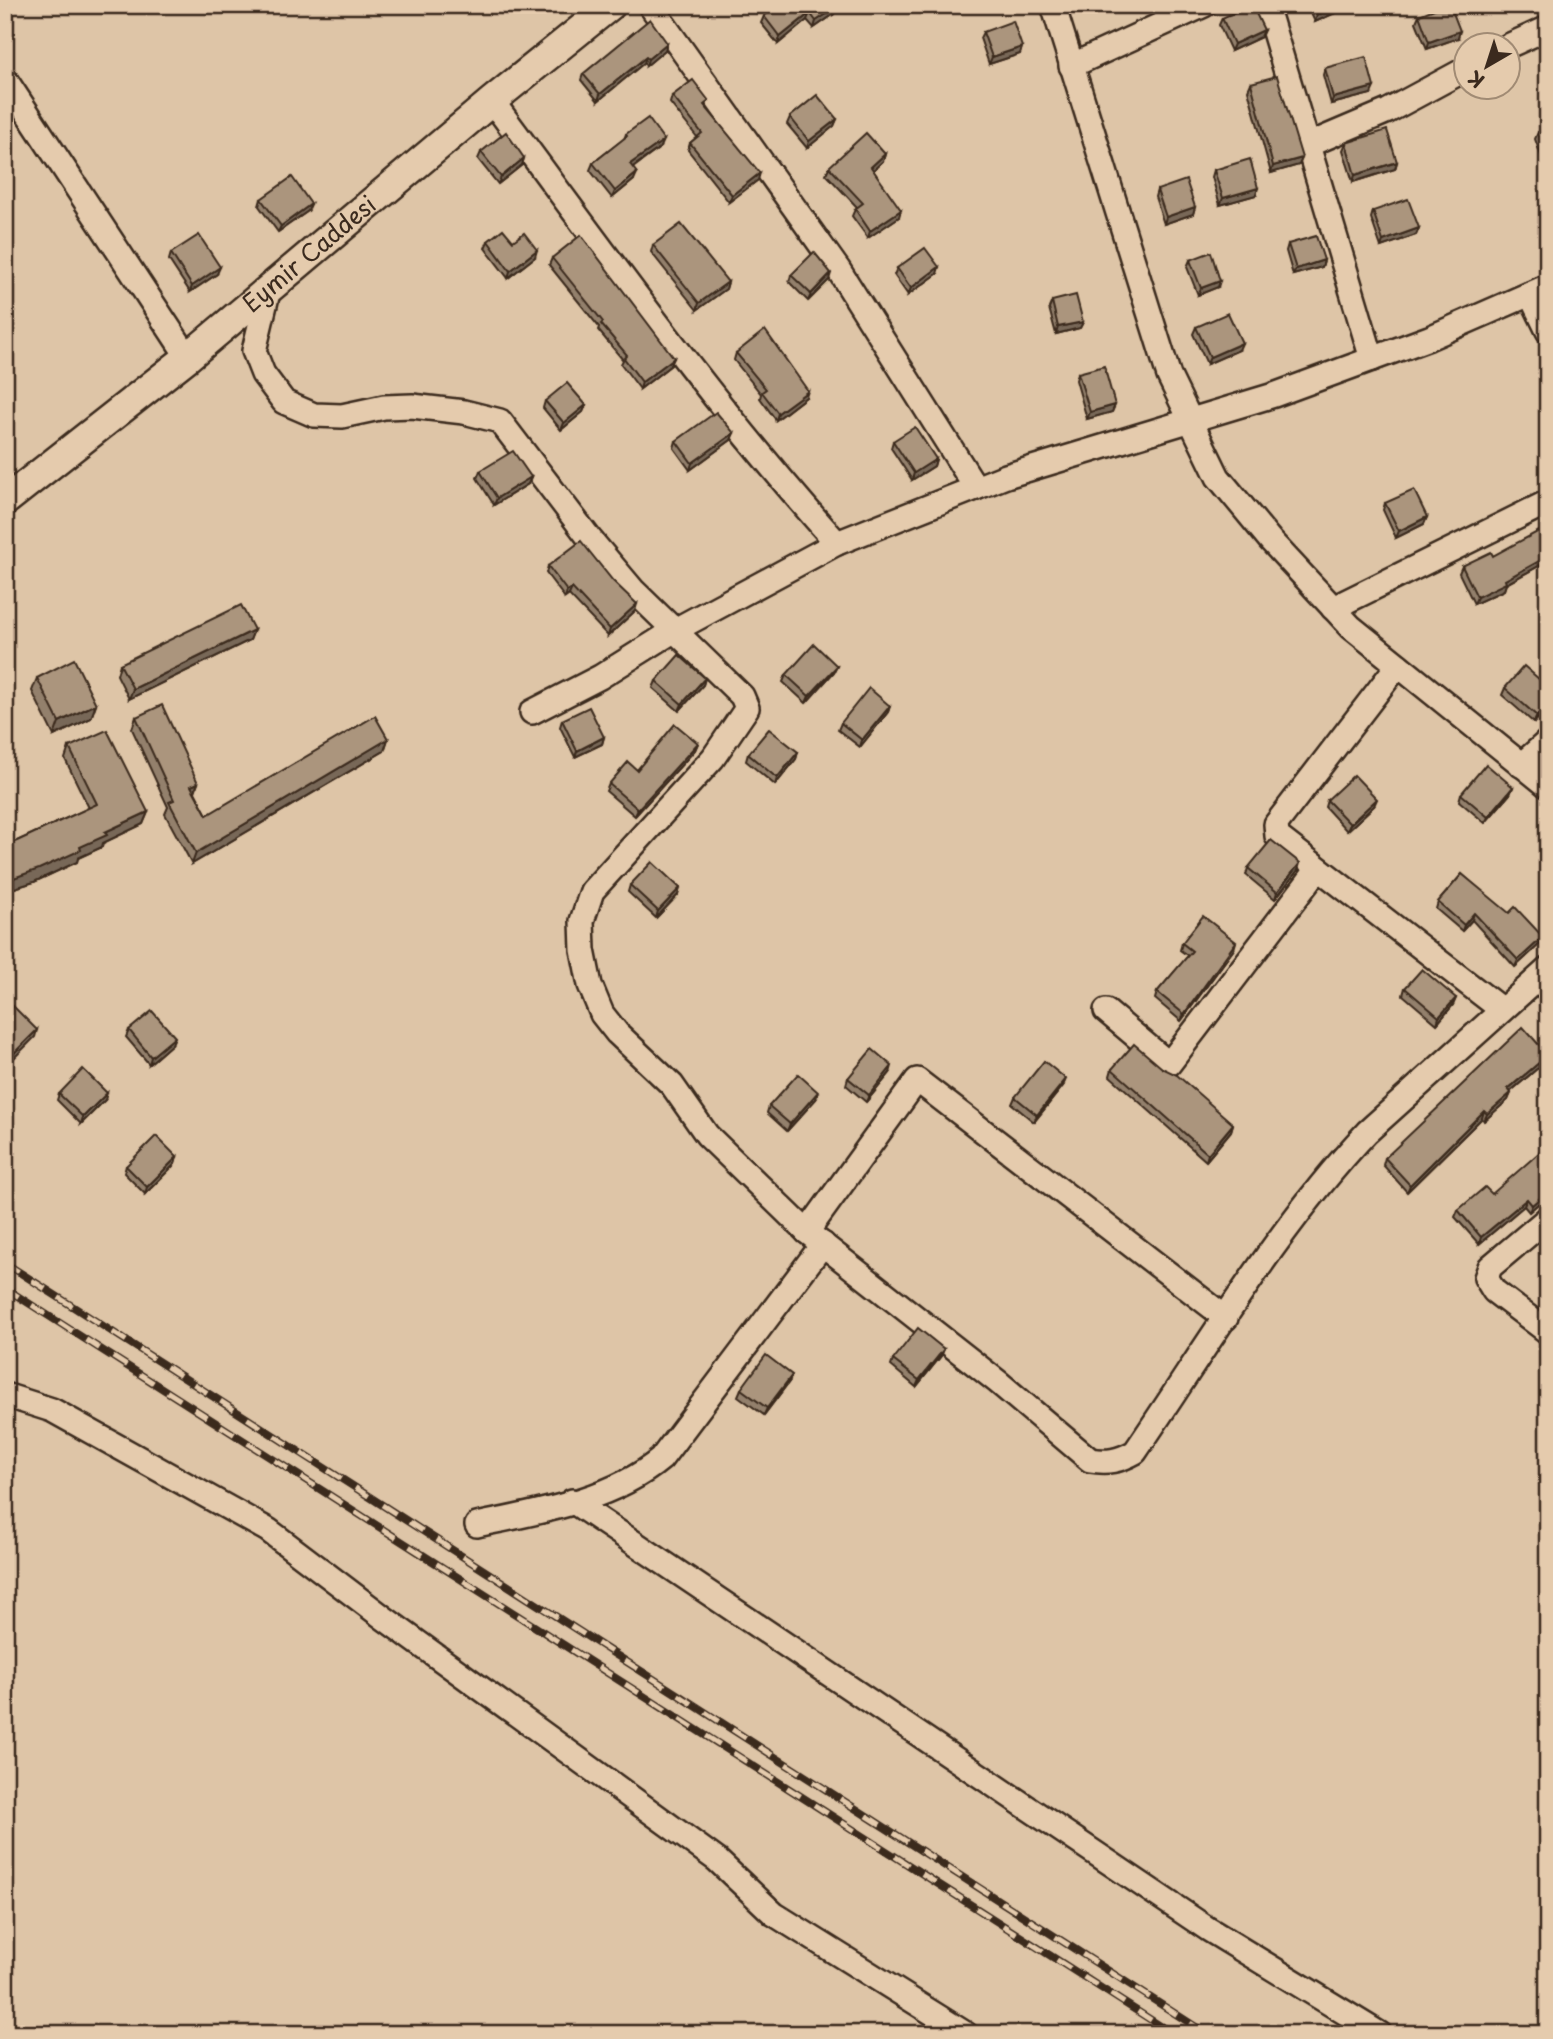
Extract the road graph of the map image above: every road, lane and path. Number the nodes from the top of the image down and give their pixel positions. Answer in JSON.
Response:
{"nodes":[{"id":1,"x":611,"y":5,"type":"edge"},
{"id":2,"x":650,"y":5,"type":"edge"},
{"id":3,"x":1053,"y":5,"type":"edge"},
{"id":4,"x":1204,"y":5,"type":"edge"},
{"id":5,"x":1266,"y":5,"type":"edge"},
{"id":6,"x":1548,"y":27,"type":"edge"},
{"id":7,"x":1522,"y":39,"type":"edge"},
{"id":8,"x":1071,"y":66,"type":"junction"},
{"id":9,"x":1452,"y":76,"type":"edge"},
{"id":10,"x":5,"y":79,"type":"edge"},
{"id":11,"x":492,"y":101,"type":"junction"},
{"id":12,"x":1308,"y":145,"type":"junction"},
{"id":13,"x":269,"y":288,"type":"junction"},
{"id":14,"x":1539,"y":290,"type":"edge"},
{"id":15,"x":1548,"y":331,"type":"edge"},
{"id":16,"x":188,"y":357,"type":"junction"},
{"id":17,"x":1372,"y":359,"type":"junction"},
{"id":18,"x":1190,"y":420,"type":"junction"},
{"id":19,"x":976,"y":488,"type":"junction"},
{"id":20,"x":5,"y":500,"type":"edge"},
{"id":21,"x":1548,"y":502,"type":"edge"},
{"id":22,"x":837,"y":543,"type":"junction"},
{"id":23,"x":1333,"y":608,"type":"junction"},
{"id":24,"x":675,"y":630,"type":"junction"},
{"id":25,"x":1398,"y":665,"type":"junction"},
{"id":26,"x":531,"y":712,"type":"dead end"},
{"id":27,"x":1548,"y":741,"type":"edge"},
{"id":28,"x":1521,"y":765,"type":"junction"},
{"id":29,"x":1548,"y":786,"type":"edge"},
{"id":30,"x":1318,"y":869,"type":"junction"},
{"id":31,"x":1548,"y":969,"type":"edge"},
{"id":32,"x":1502,"y":1010,"type":"junction"},
{"id":33,"x":1106,"y":1011,"type":"dead end"},
{"id":34,"x":1548,"y":1218,"type":"edge"},
{"id":35,"x":815,"y":1238,"type":"junction"},
{"id":36,"x":1226,"y":1318,"type":"junction"},
{"id":37,"x":1548,"y":1332,"type":"edge"},
{"id":38,"x":5,"y":1395,"type":"edge"},
{"id":39,"x":572,"y":1501,"type":"junction"},
{"id":40,"x":477,"y":1525,"type":"dead end"},
{"id":41,"x":966,"y":2034,"type":"edge"},
{"id":42,"x":1380,"y":2034,"type":"edge"}],
"edges":[{"from":1,"to":11,"type":"main road","name":"Eymir Caddesi"},
{"from":2,"to":19,"type":"street"},
{"from":3,"to":8,"type":"street"},
{"from":4,"to":8,"type":"street"},
{"from":5,"to":12,"type":"street"},
{"from":6,"to":7,"type":"street"},
{"from":8,"to":18,"type":"street"},
{"from":9,"to":12,"type":"street"},
{"from":10,"to":16,"type":"street"},
{"from":11,"to":13,"type":"main road","name":"Eymir Caddesi"},
{"from":11,"to":22,"type":"street"},
{"from":12,"to":17,"type":"street"},
{"from":13,"to":16,"type":"main road","name":"Eymir Caddesi"},
{"from":13,"to":24,"type":"street"},
{"from":14,"to":15,"type":"street"},
{"from":14,"to":17,"type":"street"},
{"from":16,"to":20,"type":"main road","name":"Eymir Caddesi"},
{"from":17,"to":18,"type":"street"},
{"from":18,"to":19,"type":"street"},
{"from":18,"to":23,"type":"street"},
{"from":19,"to":22,"type":"street"},
{"from":21,"to":23,"type":"street"},
{"from":22,"to":24,"type":"street"},
{"from":23,"to":25,"type":"street"},
{"from":24,"to":26,"type":"street"},
{"from":24,"to":35,"type":"street"},
{"from":25,"to":28,"type":"street"},
{"from":25,"to":30,"type":"street"},
{"from":27,"to":28,"type":"street"},
{"from":28,"to":29,"type":"street"},
{"from":30,"to":32,"type":"street"},
{"from":30,"to":33,"type":"street"},
{"from":31,"to":32,"type":"street"},
{"from":32,"to":36,"type":"street"},
{"from":34,"to":37,"type":"street"},
{"from":35,"to":36,"type":"street"},
{"from":35,"to":36,"type":"street"},
{"from":35,"to":39,"type":"street"},
{"from":38,"to":41,"type":"street"},
{"from":39,"to":40,"type":"street"},
{"from":39,"to":42,"type":"street"}]}
